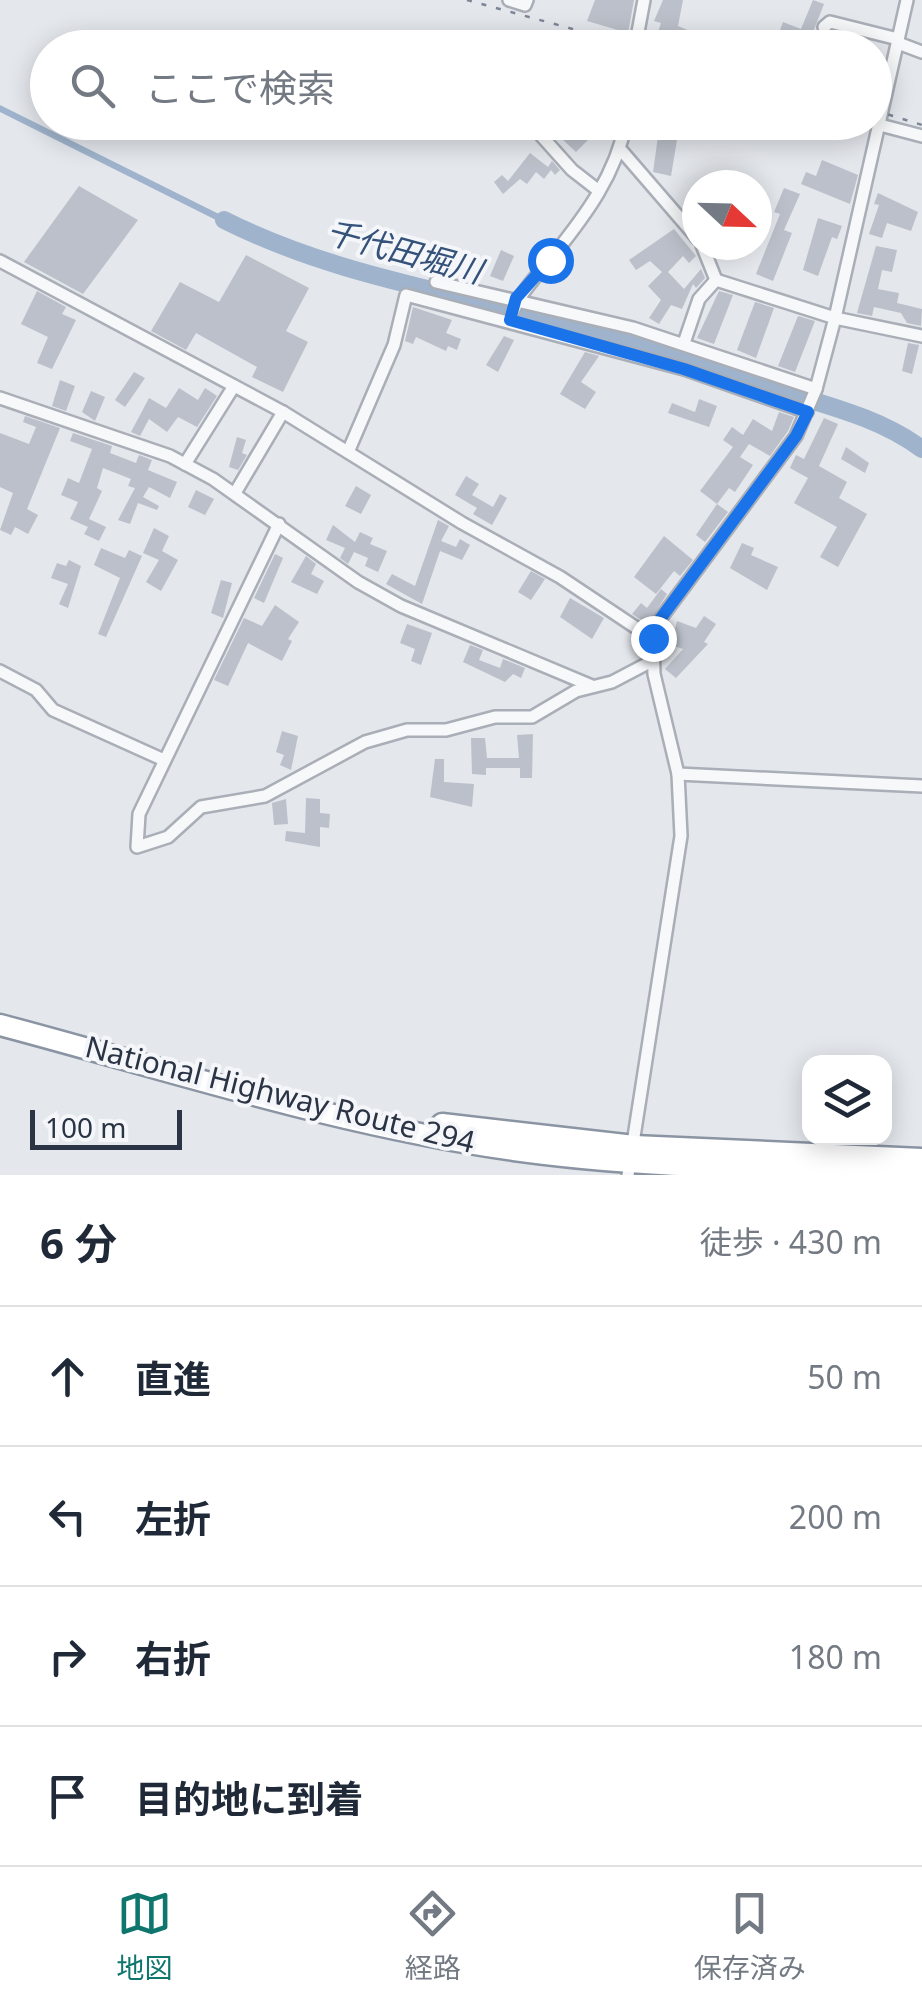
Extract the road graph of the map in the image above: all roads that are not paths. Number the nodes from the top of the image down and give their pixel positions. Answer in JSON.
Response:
{"nodes":[{"id":1,"x":509,"y":0,"type":"edge"},
{"id":2,"x":527,"y":0,"type":"edge"},
{"id":3,"x":644,"y":0,"type":"edge"},
{"id":4,"x":907,"y":0,"type":"edge"},
{"id":5,"x":824,"y":26,"type":"dead end"},
{"id":6,"x":638,"y":30,"type":"edge"},
{"id":7,"x":859,"y":30,"type":"edge"},
{"id":8,"x":892,"y":39,"type":"edge"},
{"id":9,"x":898,"y":41,"type":"junction"},
{"id":10,"x":922,"y":52,"type":"edge"},
{"id":11,"x":892,"y":69,"type":"edge"},
{"id":12,"x":892,"y":127,"type":"edge"},
{"id":13,"x":922,"y":136,"type":"edge"},
{"id":14,"x":545,"y":140,"type":"edge"},
{"id":15,"x":623,"y":140,"type":"edge"},
{"id":16,"x":876,"y":140,"type":"edge"},
{"id":17,"x":621,"y":150,"type":"junction"},
{"id":18,"x":599,"y":192,"type":"junction"},
{"id":19,"x":682,"y":221,"type":"edge"},
{"id":20,"x":708,"y":260,"type":"edge"},
{"id":21,"x":0,"y":261,"type":"edge"},
{"id":22,"x":716,"y":280,"type":"junction"},
{"id":23,"x":436,"y":282,"type":"dead end"},
{"id":24,"x":516,"y":298,"type":"junction"},
{"id":25,"x":835,"y":318,"type":"junction"},
{"id":26,"x":510,"y":320,"type":"junction"},
{"id":27,"x":922,"y":336,"type":"edge"},
{"id":28,"x":684,"y":343,"type":"junction"},
{"id":29,"x":234,"y":386,"type":"junction"},
{"id":30,"x":816,"y":389,"type":"junction"},
{"id":31,"x":0,"y":398,"type":"edge"},
{"id":32,"x":283,"y":412,"type":"junction"},
{"id":33,"x":808,"y":412,"type":"junction"},
{"id":34,"x":348,"y":452,"type":"junction"},
{"id":35,"x":185,"y":464,"type":"junction"},
{"id":36,"x":235,"y":493,"type":"junction"},
{"id":37,"x":280,"y":524,"type":"junction"},
{"id":38,"x":653,"y":638,"type":"junction"},
{"id":39,"x":652,"y":661,"type":"junction"},
{"id":40,"x":0,"y":671,"type":"edge"},
{"id":41,"x":592,"y":686,"type":"junction"},
{"id":42,"x":164,"y":760,"type":"junction"},
{"id":43,"x":678,"y":774,"type":"junction"},
{"id":44,"x":922,"y":786,"type":"edge"},
{"id":45,"x":0,"y":1010,"type":"edge"},
{"id":46,"x":0,"y":1024,"type":"edge"},
{"id":47,"x":922,"y":1159,"type":"edge"},
{"id":48,"x":631,"y":1161,"type":"edge"},
{"id":49,"x":922,"y":1174,"type":"edge"}],
"edges":[{"from":1,"to":2,"type":"street"},
{"from":3,"to":6,"type":"street"},
{"from":4,"to":9,"type":"street"},
{"from":5,"to":7,"type":"street"},
{"from":8,"to":9,"type":"street"},
{"from":9,"to":10,"type":"street"},
{"from":9,"to":11,"type":"street"},
{"from":12,"to":13,"type":"street"},
{"from":14,"to":18,"type":"street"},
{"from":15,"to":17,"type":"street"},
{"from":16,"to":25,"type":"street"},
{"from":17,"to":18,"type":"street"},
{"from":17,"to":19,"type":"street"},
{"from":18,"to":24,"type":"street"},
{"from":20,"to":22,"type":"street"},
{"from":21,"to":29,"type":"street"},
{"from":22,"to":25,"type":"street"},
{"from":22,"to":28,"type":"street"},
{"from":23,"to":24,"type":"street"},
{"from":24,"to":26,"type":"street"},
{"from":24,"to":28,"type":"street"},
{"from":25,"to":27,"type":"street"},
{"from":25,"to":30,"type":"street"},
{"from":26,"to":33,"type":"street"},
{"from":26,"to":34,"type":"street"},
{"from":28,"to":30,"type":"street"},
{"from":29,"to":32,"type":"street"},
{"from":29,"to":35,"type":"street"},
{"from":30,"to":33,"type":"street"},
{"from":31,"to":35,"type":"street"},
{"from":32,"to":34,"type":"street"},
{"from":32,"to":36,"type":"street"},
{"from":33,"to":38,"type":"street"},
{"from":34,"to":38,"type":"street"},
{"from":35,"to":36,"type":"street"},
{"from":36,"to":37,"type":"street"},
{"from":37,"to":41,"type":"street"},
{"from":37,"to":42,"type":"street"},
{"from":38,"to":39,"type":"street"},
{"from":39,"to":41,"type":"street"},
{"from":39,"to":43,"type":"street"},
{"from":40,"to":42,"type":"street"},
{"from":41,"to":42,"type":"street"},
{"from":43,"to":44,"type":"street"},
{"from":43,"to":48,"type":"street"},
{"from":45,"to":48,"type":"highway","name":"National Highway Route 294"},
{"from":46,"to":48,"type":"highway","name":"National Highway Route 294"},
{"from":47,"to":48,"type":"highway","name":"National Highway Route 294"},
{"from":48,"to":49,"type":"highway","name":"National Highway Route 294"}]}
